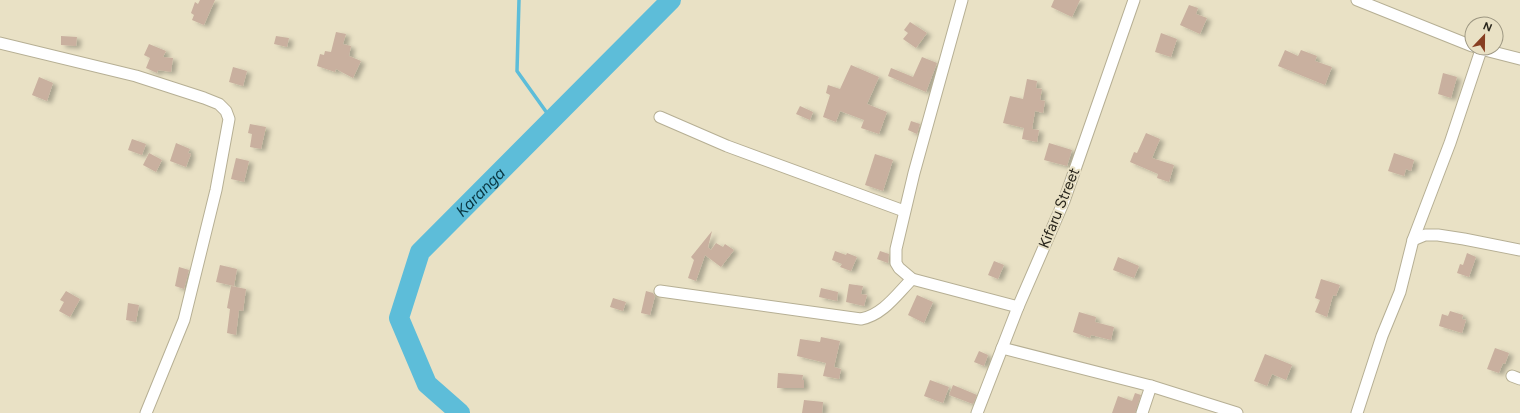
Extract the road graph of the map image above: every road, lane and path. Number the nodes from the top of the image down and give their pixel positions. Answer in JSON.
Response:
{"nodes":[{"id":1,"x":962,"y":0,"type":"edge"},
{"id":2,"x":1134,"y":0,"type":"edge"},
{"id":3,"x":1357,"y":0,"type":"edge"},
{"id":4,"x":0,"y":43,"type":"edge"},
{"id":5,"x":1464,"y":43,"type":"edge"},
{"id":6,"x":1504,"y":55,"type":"edge"},
{"id":7,"x":1475,"y":56,"type":"edge"},
{"id":8,"x":1520,"y":59,"type":"edge"},
{"id":9,"x":660,"y":117,"type":"dead end"},
{"id":10,"x":904,"y":211,"type":"junction"},
{"id":11,"x":1413,"y":240,"type":"junction"},
{"id":12,"x":1520,"y":250,"type":"edge"},
{"id":13,"x":912,"y":279,"type":"junction"},
{"id":14,"x":660,"y":291,"type":"dead end"},
{"id":15,"x":1018,"y":307,"type":"junction"},
{"id":16,"x":1002,"y":348,"type":"junction"},
{"id":17,"x":1151,"y":386,"type":"junction"},
{"id":18,"x":146,"y":413,"type":"edge"},
{"id":19,"x":977,"y":413,"type":"edge"},
{"id":20,"x":1142,"y":413,"type":"edge"},
{"id":21,"x":1237,"y":413,"type":"edge"},
{"id":22,"x":1357,"y":413,"type":"edge"}],
"edges":[{"from":1,"to":10,"type":"street"},
{"from":2,"to":15,"type":"street","name":"Kifaru Street"},
{"from":3,"to":5,"type":"street"},
{"from":4,"to":18,"type":"street"},
{"from":6,"to":8,"type":"street"},
{"from":7,"to":11,"type":"street"},
{"from":9,"to":10,"type":"street"},
{"from":10,"to":13,"type":"street"},
{"from":11,"to":12,"type":"street"},
{"from":11,"to":22,"type":"street"},
{"from":13,"to":14,"type":"street"},
{"from":13,"to":15,"type":"street"},
{"from":15,"to":16,"type":"street","name":"Kifaru Street"},
{"from":16,"to":17,"type":"street"},
{"from":16,"to":19,"type":"street","name":"Kifaru Street"},
{"from":17,"to":20,"type":"street"},
{"from":17,"to":21,"type":"street"}]}
